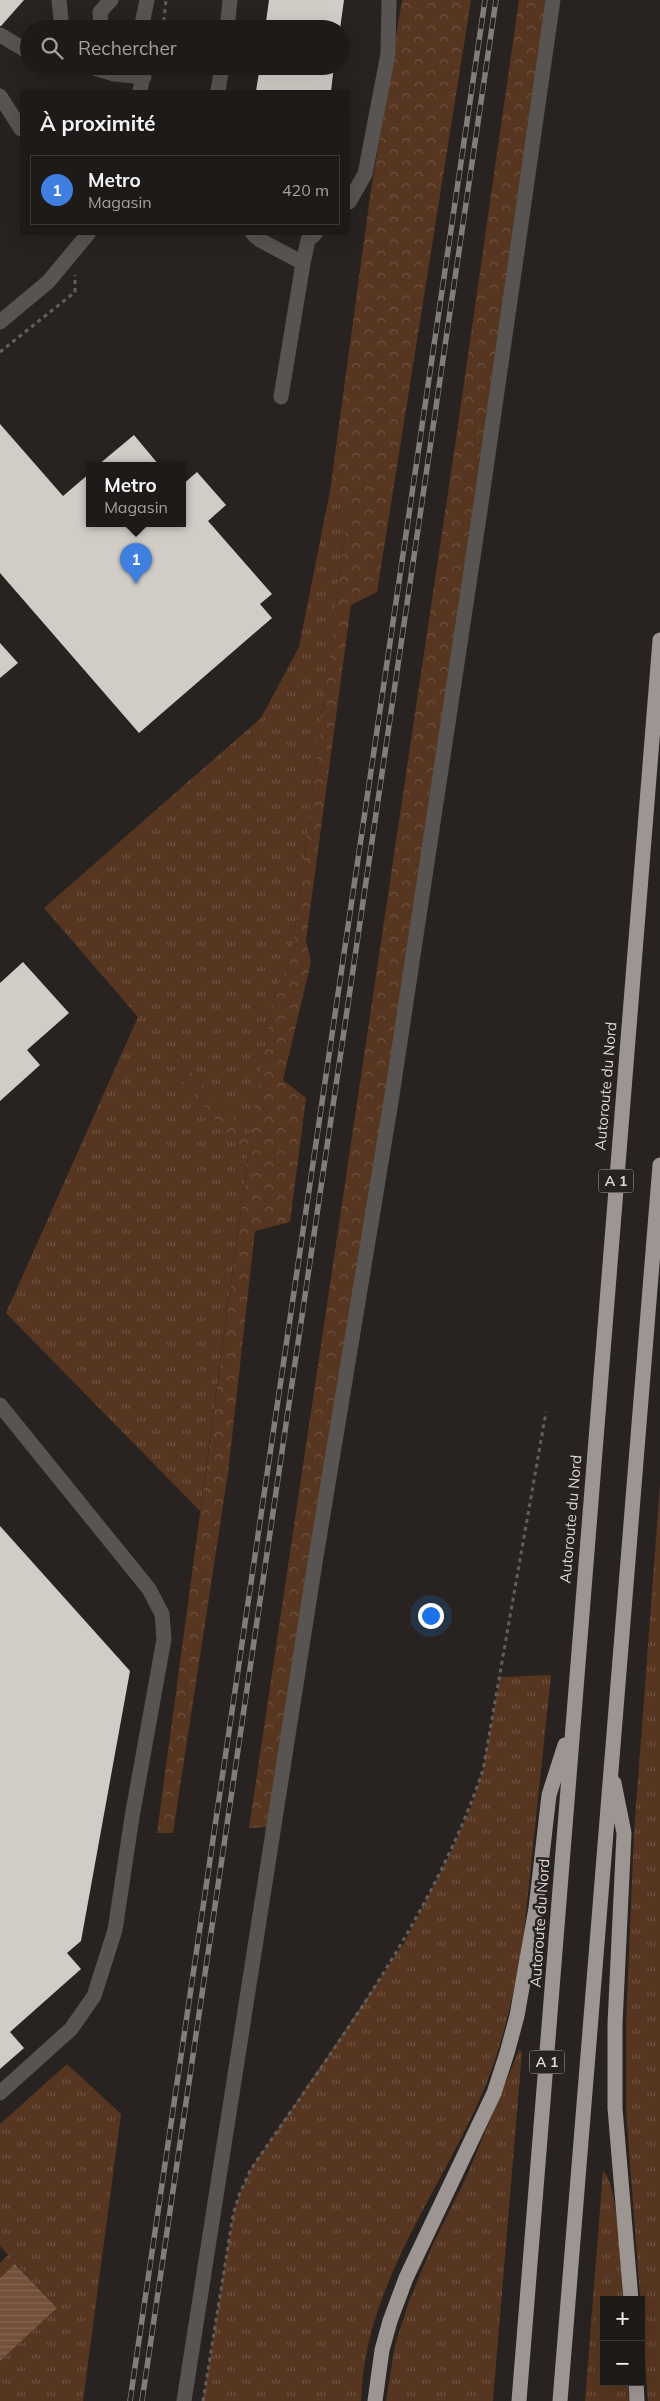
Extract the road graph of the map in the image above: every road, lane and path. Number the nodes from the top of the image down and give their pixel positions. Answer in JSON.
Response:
{"nodes":[{"id":1,"x":60,"y":0,"type":"edge"},
{"id":2,"x":110,"y":0,"type":"edge"},
{"id":3,"x":148,"y":0,"type":"edge"},
{"id":4,"x":166,"y":0,"type":"edge"},
{"id":5,"x":230,"y":0,"type":"edge"},
{"id":6,"x":389,"y":0,"type":"edge"},
{"id":7,"x":553,"y":0,"type":"edge"},
{"id":8,"x":61,"y":20,"type":"edge"},
{"id":9,"x":100,"y":20,"type":"edge"},
{"id":10,"x":142,"y":20,"type":"edge"},
{"id":11,"x":148,"y":20,"type":"edge"},
{"id":12,"x":164,"y":20,"type":"edge"},
{"id":13,"x":227,"y":20,"type":"edge"},
{"id":14,"x":0,"y":35,"type":"edge"},
{"id":15,"x":20,"y":47,"type":"edge"},
{"id":16,"x":121,"y":75,"type":"edge"},
{"id":17,"x":221,"y":75,"type":"edge"},
{"id":18,"x":143,"y":78,"type":"edge"},
{"id":19,"x":218,"y":90,"type":"edge"},
{"id":20,"x":0,"y":96,"type":"edge"},
{"id":21,"x":20,"y":127,"type":"edge"},
{"id":22,"x":350,"y":200,"type":"edge"},
{"id":23,"x":91,"y":235,"type":"edge"},
{"id":24,"x":254,"y":235,"type":"edge"},
{"id":25,"x":314,"y":235,"type":"edge"},
{"id":26,"x":303,"y":263,"type":"junction"},
{"id":27,"x":0,"y":322,"type":"edge"},
{"id":28,"x":281,"y":397,"type":"dead end"},
{"id":29,"x":660,"y":640,"type":"edge"},
{"id":30,"x":660,"y":1165,"type":"edge"},
{"id":31,"x":0,"y":1405,"type":"edge"},
{"id":32,"x":546,"y":1412,"type":"dead end"},
{"id":33,"x":572,"y":1722,"type":"junction"},
{"id":34,"x":611,"y":1766,"type":"junction"},
{"id":35,"x":0,"y":2093,"type":"edge"},
{"id":36,"x":630,"y":2296,"type":"edge"},
{"id":37,"x":636,"y":2386,"type":"edge"},
{"id":38,"x":184,"y":2401,"type":"edge"},
{"id":39,"x":203,"y":2401,"type":"edge"},
{"id":40,"x":375,"y":2401,"type":"edge"},
{"id":41,"x":519,"y":2401,"type":"edge"},
{"id":42,"x":560,"y":2401,"type":"edge"},
{"id":43,"x":637,"y":2401,"type":"edge"}],
"edges":[{"from":1,"to":8,"type":"street"},
{"from":2,"to":9,"type":"street"},
{"from":3,"to":10,"type":"street"},
{"from":3,"to":11,"type":"street"},
{"from":4,"to":12,"type":"path"},
{"from":5,"to":13,"type":"street"},
{"from":6,"to":22,"type":"street"},
{"from":7,"to":38,"type":"street"},
{"from":14,"to":15,"type":"street"},
{"from":16,"to":18,"type":"street"},
{"from":17,"to":19,"type":"street"},
{"from":20,"to":21,"type":"street"},
{"from":23,"to":27,"type":"street"},
{"from":24,"to":26,"type":"street"},
{"from":25,"to":26,"type":"street"},
{"from":26,"to":28,"type":"street"},
{"from":29,"to":33,"type":"highway","name":"Autoroute du Nord","number":"A 1"},
{"from":30,"to":34,"type":"highway","number":"A 1"},
{"from":31,"to":35,"type":"street"},
{"from":32,"to":39,"type":"path"},
{"from":33,"to":40,"type":"highway"},
{"from":33,"to":41,"type":"highway","name":"Autoroute du Nord","number":"A 1"},
{"from":34,"to":36,"type":"highway"},
{"from":34,"to":42,"type":"highway","number":"A 1"},
{"from":37,"to":43,"type":"highway"}]}
